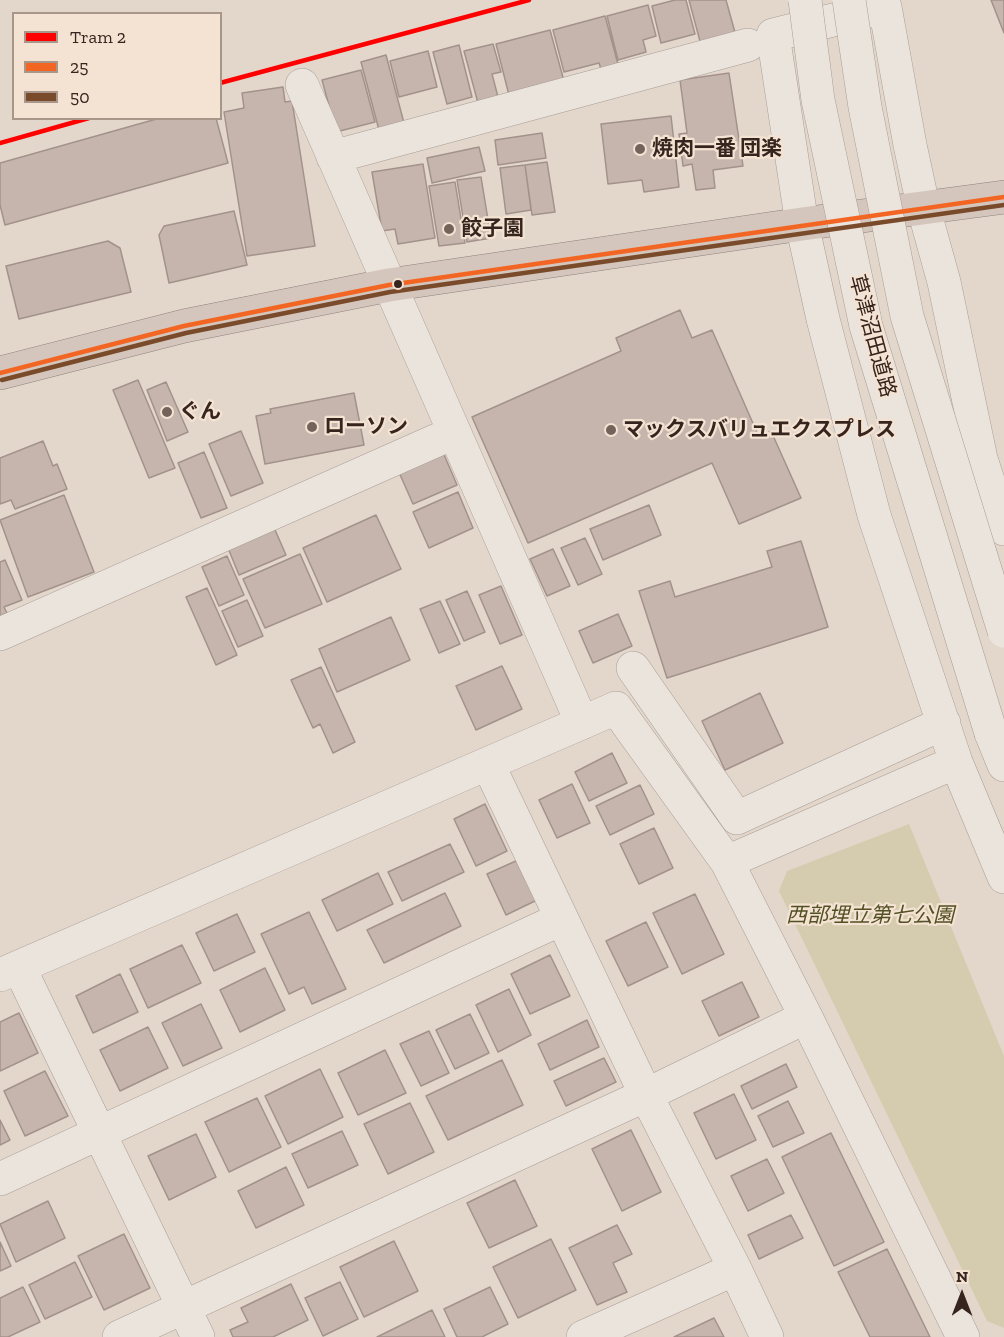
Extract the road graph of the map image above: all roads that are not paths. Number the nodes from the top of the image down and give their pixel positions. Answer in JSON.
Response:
{"nodes":[{"id":1,"x":805,"y":0,"type":"edge"},
{"id":2,"x":849,"y":0,"type":"edge"},
{"id":3,"x":748,"y":45,"type":"dead end"},
{"id":4,"x":302,"y":85,"type":"dead end"},
{"id":5,"x":333,"y":157,"type":"junction"},
{"id":6,"x":1004,"y":197,"type":"edge"},
{"id":7,"x":924,"y":210,"type":"junction"},
{"id":8,"x":802,"y":224,"type":"junction"},
{"id":9,"x":389,"y":285,"type":"junction"},
{"id":10,"x":0,"y":373,"type":"edge"},
{"id":11,"x":453,"y":433,"type":"junction"},
{"id":12,"x":1004,"y":528,"type":"edge"},
{"id":13,"x":1004,"y":631,"type":"edge"},
{"id":14,"x":0,"y":634,"type":"edge"},
{"id":15,"x":633,"y":668,"type":"dead end"},
{"id":16,"x":582,"y":723,"type":"junction"},
{"id":17,"x":944,"y":723,"type":"junction"},
{"id":18,"x":956,"y":762,"type":"junction"},
{"id":19,"x":488,"y":764,"type":"junction"},
{"id":20,"x":1004,"y":765,"type":"edge"},
{"id":21,"x":727,"y":862,"type":"junction"},
{"id":22,"x":1004,"y":877,"type":"edge"},
{"id":23,"x":561,"y":919,"type":"junction"},
{"id":24,"x":10,"y":971,"type":"edge"},
{"id":25,"x":806,"y":1017,"type":"junction"},
{"id":26,"x":646,"y":1095,"type":"junction"},
{"id":27,"x":98,"y":1132,"type":"junction"},
{"id":28,"x":0,"y":1179,"type":"edge"},
{"id":29,"x":735,"y":1269,"type":"junction"},
{"id":30,"x":183,"y":1306,"type":"junction"},
{"id":31,"x":119,"y":1337,"type":"edge"},
{"id":32,"x":198,"y":1337,"type":"edge"},
{"id":33,"x":583,"y":1337,"type":"edge"},
{"id":34,"x":766,"y":1337,"type":"edge"},
{"id":35,"x":963,"y":1337,"type":"edge"}],
"edges":[{"from":1,"to":20,"type":"street","name":"草津沼田道路","bridge":true},
{"from":2,"to":13,"type":"street","name":"草津沼田道路","bridge":true},
{"from":3,"to":5,"type":"street"},
{"from":4,"to":5,"type":"street"},
{"from":5,"to":9,"type":"street"},
{"from":6,"to":7,"type":"highway"},
{"from":7,"to":8,"type":"highway"},
{"from":7,"to":8,"type":"street"},
{"from":7,"to":12,"type":"street"},
{"from":8,"to":9,"type":"highway"},
{"from":8,"to":17,"type":"street"},
{"from":9,"to":10,"type":"highway"},
{"from":9,"to":11,"type":"street"},
{"from":11,"to":14,"type":"street"},
{"from":11,"to":16,"type":"street"},
{"from":15,"to":17,"type":"street"},
{"from":16,"to":19,"type":"street"},
{"from":16,"to":21,"type":"street"},
{"from":17,"to":18,"type":"street"},
{"from":18,"to":21,"type":"street"},
{"from":18,"to":22,"type":"street"},
{"from":19,"to":23,"type":"street"},
{"from":19,"to":24,"type":"street"},
{"from":21,"to":25,"type":"street"},
{"from":23,"to":26,"type":"street"},
{"from":23,"to":27,"type":"street"},
{"from":24,"to":27,"type":"street"},
{"from":25,"to":26,"type":"street"},
{"from":25,"to":35,"type":"street"},
{"from":26,"to":29,"type":"street"},
{"from":26,"to":30,"type":"street"},
{"from":27,"to":28,"type":"street"},
{"from":27,"to":30,"type":"street"},
{"from":29,"to":33,"type":"street"},
{"from":29,"to":34,"type":"street"},
{"from":30,"to":31,"type":"street"},
{"from":30,"to":32,"type":"street"}]}
